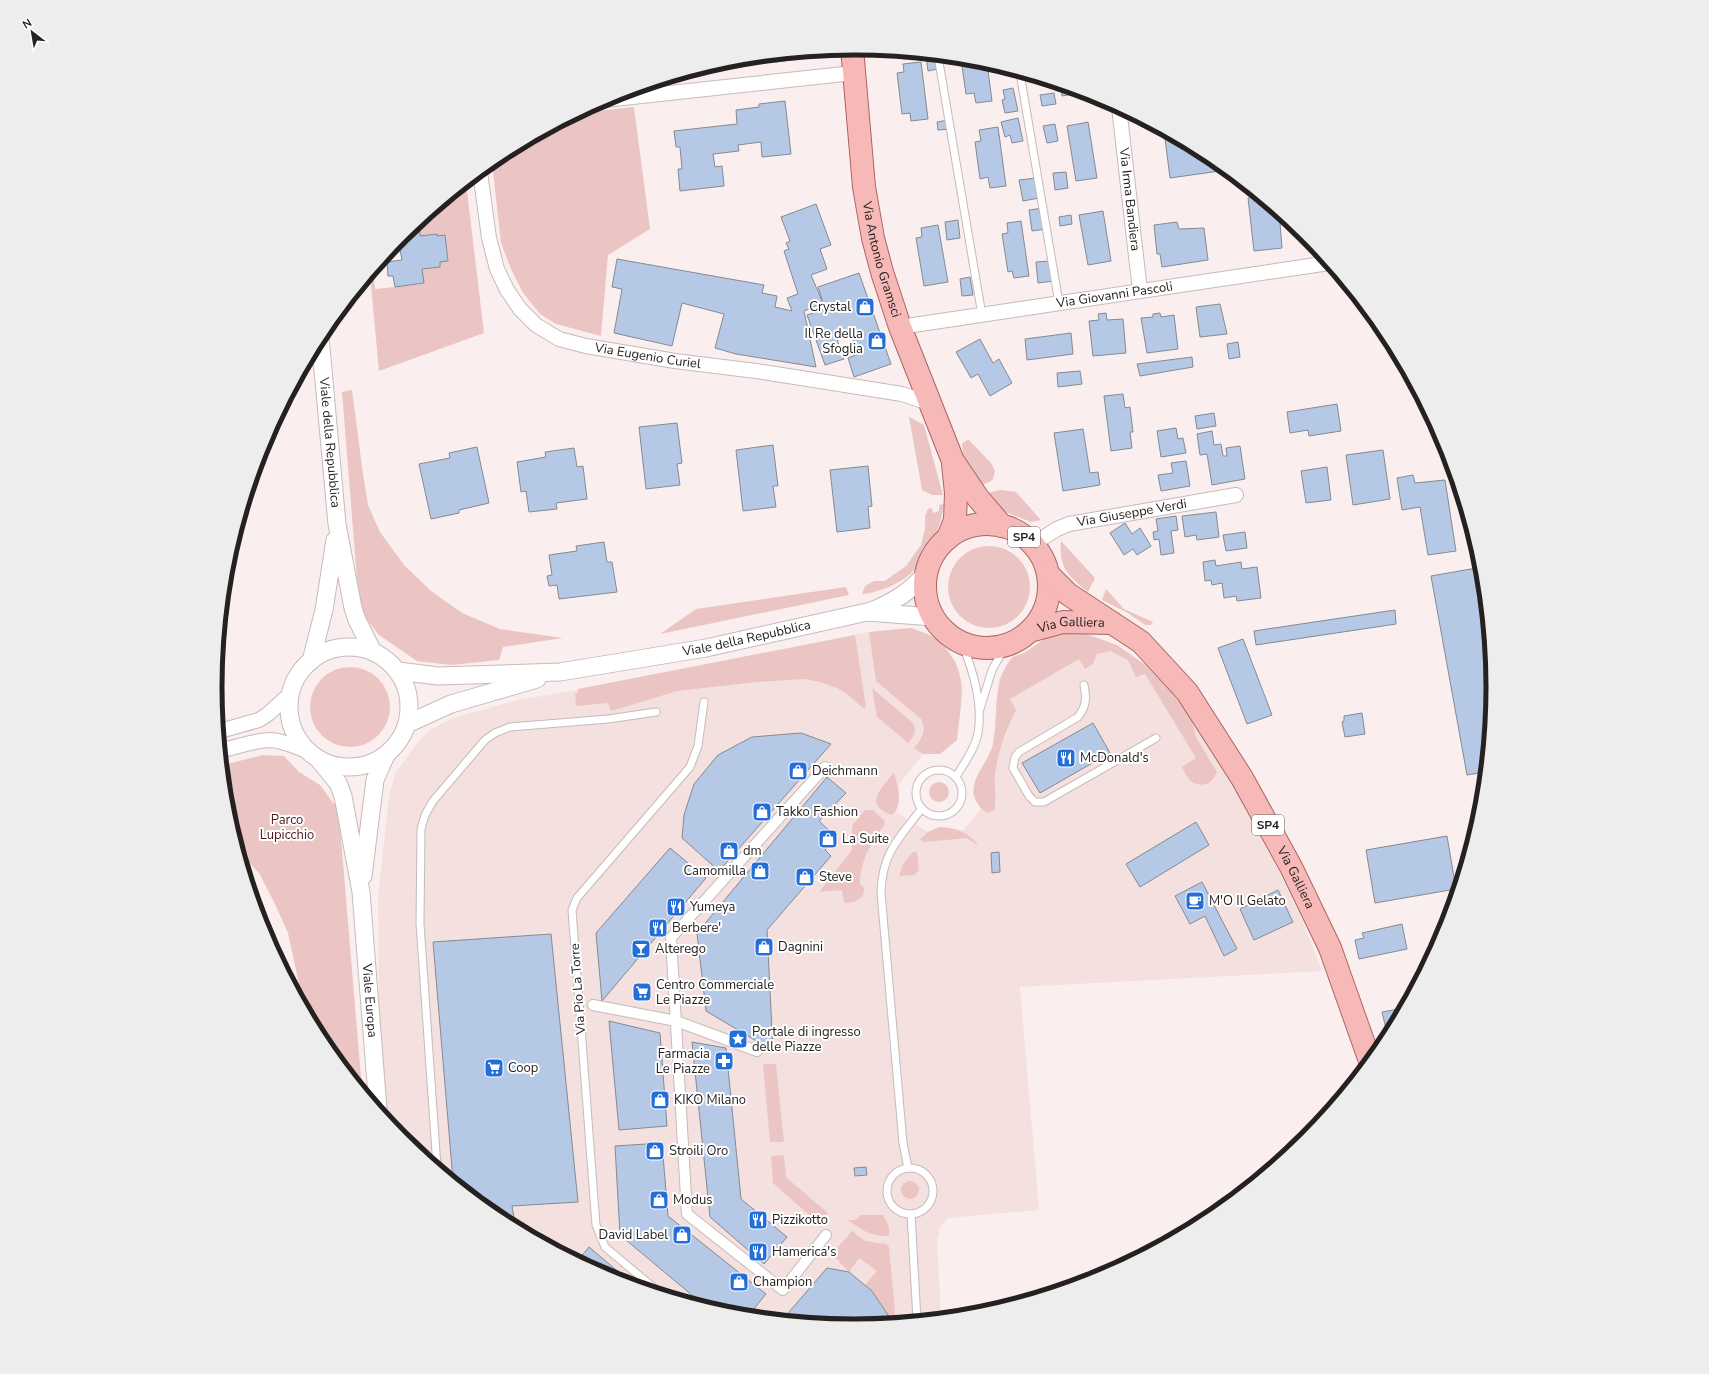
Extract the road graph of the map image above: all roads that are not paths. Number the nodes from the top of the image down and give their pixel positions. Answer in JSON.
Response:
{"nodes":[{"id":1,"x":852,"y":55,"type":"edge"},
{"id":2,"x":939,"y":60,"type":"edge"},
{"id":3,"x":853,"y":73,"type":"junction"},
{"id":4,"x":1021,"y":78,"type":"edge"},
{"id":5,"x":648,"y":90,"type":"edge"},
{"id":6,"x":1120,"y":114,"type":"edge"},
{"id":7,"x":481,"y":178,"type":"edge"},
{"id":8,"x":1323,"y":263,"type":"edge"},
{"id":9,"x":1140,"y":291,"type":"junction"},
{"id":10,"x":1059,"y":303,"type":"junction"},
{"id":11,"x":982,"y":314,"type":"junction"},
{"id":12,"x":900,"y":327,"type":"junction"},
{"id":13,"x":321,"y":349,"type":"edge"},
{"id":14,"x":930,"y":403,"type":"junction"},
{"id":15,"x":953,"y":461,"type":"junction"},
{"id":16,"x":1236,"y":495,"type":"dead end"},
{"id":17,"x":337,"y":524,"type":"junction"},
{"id":18,"x":1002,"y":526,"type":"junction"},
{"id":19,"x":948,"y":538,"type":"junction"},
{"id":20,"x":1033,"y":544,"type":"junction"},
{"id":21,"x":926,"y":573,"type":"junction"},
{"id":22,"x":1048,"y":574,"type":"junction"},
{"id":23,"x":867,"y":612,"type":"junction"},
{"id":24,"x":933,"y":617,"type":"junction"},
{"id":25,"x":1112,"y":622,"type":"junction"},
{"id":26,"x":1030,"y":631,"type":"junction"},
{"id":27,"x":960,"y":642,"type":"junction"},
{"id":28,"x":1006,"y":645,"type":"junction"},
{"id":29,"x":373,"y":652,"type":"junction"},
{"id":30,"x":311,"y":661,"type":"junction"},
{"id":31,"x":398,"y":671,"type":"junction"},
{"id":32,"x":560,"y":672,"type":"junction"},
{"id":33,"x":1084,"y":685,"type":"dead end"},
{"id":34,"x":290,"y":694,"type":"junction"},
{"id":35,"x":704,"y":702,"type":"dead end"},
{"id":36,"x":656,"y":712,"type":"dead end"},
{"id":37,"x":979,"y":713,"type":"junction"},
{"id":38,"x":407,"y":724,"type":"junction"},
{"id":39,"x":224,"y":730,"type":"edge"},
{"id":40,"x":1156,"y":738,"type":"dead end"},
{"id":41,"x":226,"y":749,"type":"edge"},
{"id":42,"x":313,"y":755,"type":"junction"},
{"id":43,"x":386,"y":755,"type":"junction"},
{"id":44,"x":825,"y":767,"type":"dead end"},
{"id":45,"x":956,"y":777,"type":"junction"},
{"id":46,"x":922,"y":808,"type":"junction"},
{"id":47,"x":361,"y":892,"type":"junction"},
{"id":48,"x":593,"y":1005,"type":"dead end"},
{"id":49,"x":676,"y":1021,"type":"junction"},
{"id":50,"x":757,"y":1051,"type":"dead end"},
{"id":51,"x":1368,"y":1055,"type":"edge"},
{"id":52,"x":377,"y":1102,"type":"edge"},
{"id":53,"x":437,"y":1161,"type":"edge"},
{"id":54,"x":908,"y":1168,"type":"junction"},
{"id":55,"x":911,"y":1214,"type":"junction"},
{"id":56,"x":826,"y":1235,"type":"dead end"},
{"id":57,"x":650,"y":1285,"type":"edge"},
{"id":58,"x":917,"y":1316,"type":"edge"}],
"edges":[{"from":1,"to":3,"type":"main road","name":"Via Antonio Gramsci"},
{"from":2,"to":11,"type":"lane"},
{"from":3,"to":5,"type":"street"},
{"from":3,"to":12,"type":"main road","name":"Via Antonio Gramsci"},
{"from":4,"to":10,"type":"lane"},
{"from":6,"to":9,"type":"street","name":"Via Irma Bandiera"},
{"from":7,"to":14,"type":"street","name":"Via Eugenio Curiel"},
{"from":8,"to":9,"type":"street","name":"Via Giovanni Pascoli"},
{"from":9,"to":10,"type":"street","name":"Via Giovanni Pascoli"},
{"from":10,"to":11,"type":"street","name":"Via Giovanni Pascoli"},
{"from":11,"to":12,"type":"street","name":"Via Giovanni Pascoli"},
{"from":12,"to":14,"type":"main road","name":"Via Antonio Gramsci"},
{"from":13,"to":17,"type":"street","name":"Viale della Repubblica"},
{"from":14,"to":15,"type":"main road","name":"Via Antonio Gramsci"},
{"from":15,"to":18,"type":"main road","name":"Via Antonio Gramsci"},
{"from":15,"to":19,"type":"main road","name":"Via Antonio Gramsci"},
{"from":16,"to":20,"type":"street","name":"Via Giuseppe Verdi"},
{"from":17,"to":29,"type":"street","name":"Viale della Repubblica"},
{"from":17,"to":30,"type":"street","name":"Viale della Repubblica"},
{"from":18,"to":19,"type":"main road","number":"SP4"},
{"from":18,"to":20,"type":"main road","number":"SP4"},
{"from":19,"to":21,"type":"main road","number":"SP4"},
{"from":20,"to":22,"type":"main road","number":"SP4"},
{"from":21,"to":23,"type":"street"},
{"from":21,"to":24,"type":"main road","number":"SP4"},
{"from":22,"to":25,"type":"main road","name":"Via Galliera"},
{"from":22,"to":26,"type":"main road","number":"SP4"},
{"from":23,"to":24,"type":"street","name":"Viale della Repubblica"},
{"from":23,"to":32,"type":"street","name":"Viale della Repubblica"},
{"from":24,"to":27,"type":"main road","number":"SP4"},
{"from":25,"to":26,"type":"main road","name":"Via Galliera"},
{"from":25,"to":51,"type":"main road","name":"Via Galliera","number":"SP4"},
{"from":26,"to":28,"type":"main road","number":"SP4"},
{"from":27,"to":28,"type":"main road","number":"SP4"},
{"from":27,"to":37,"type":"lane"},
{"from":28,"to":37,"type":"lane"},
{"from":29,"to":30,"type":"street"},
{"from":29,"to":31,"type":"street"},
{"from":30,"to":34,"type":"street"},
{"from":31,"to":32,"type":"street","name":"Viale della Repubblica"},
{"from":31,"to":38,"type":"street"},
{"from":32,"to":38,"type":"street","name":"Viale della Repubblica"},
{"from":33,"to":40,"type":"lane"},
{"from":34,"to":39,"type":"street"},
{"from":34,"to":42,"type":"street"},
{"from":35,"to":57,"type":"lane","name":"Via Pio La Torre"},
{"from":36,"to":53,"type":"lane"},
{"from":37,"to":45,"type":"lane"},
{"from":38,"to":43,"type":"street"},
{"from":41,"to":42,"type":"street"},
{"from":42,"to":43,"type":"street"},
{"from":42,"to":47,"type":"street","name":"Viale Europa"},
{"from":43,"to":47,"type":"street","name":"Viale Europa"},
{"from":44,"to":49,"type":"street"},
{"from":45,"to":46,"type":"lane"},
{"from":45,"to":46,"type":"lane"},
{"from":46,"to":54,"type":"lane"},
{"from":47,"to":52,"type":"street","name":"Viale Europa"},
{"from":48,"to":49,"type":"street"},
{"from":49,"to":50,"type":"street"},
{"from":49,"to":56,"type":"street"},
{"from":54,"to":55,"type":"lane"},
{"from":54,"to":55,"type":"lane"},
{"from":55,"to":58,"type":"lane"}]}
